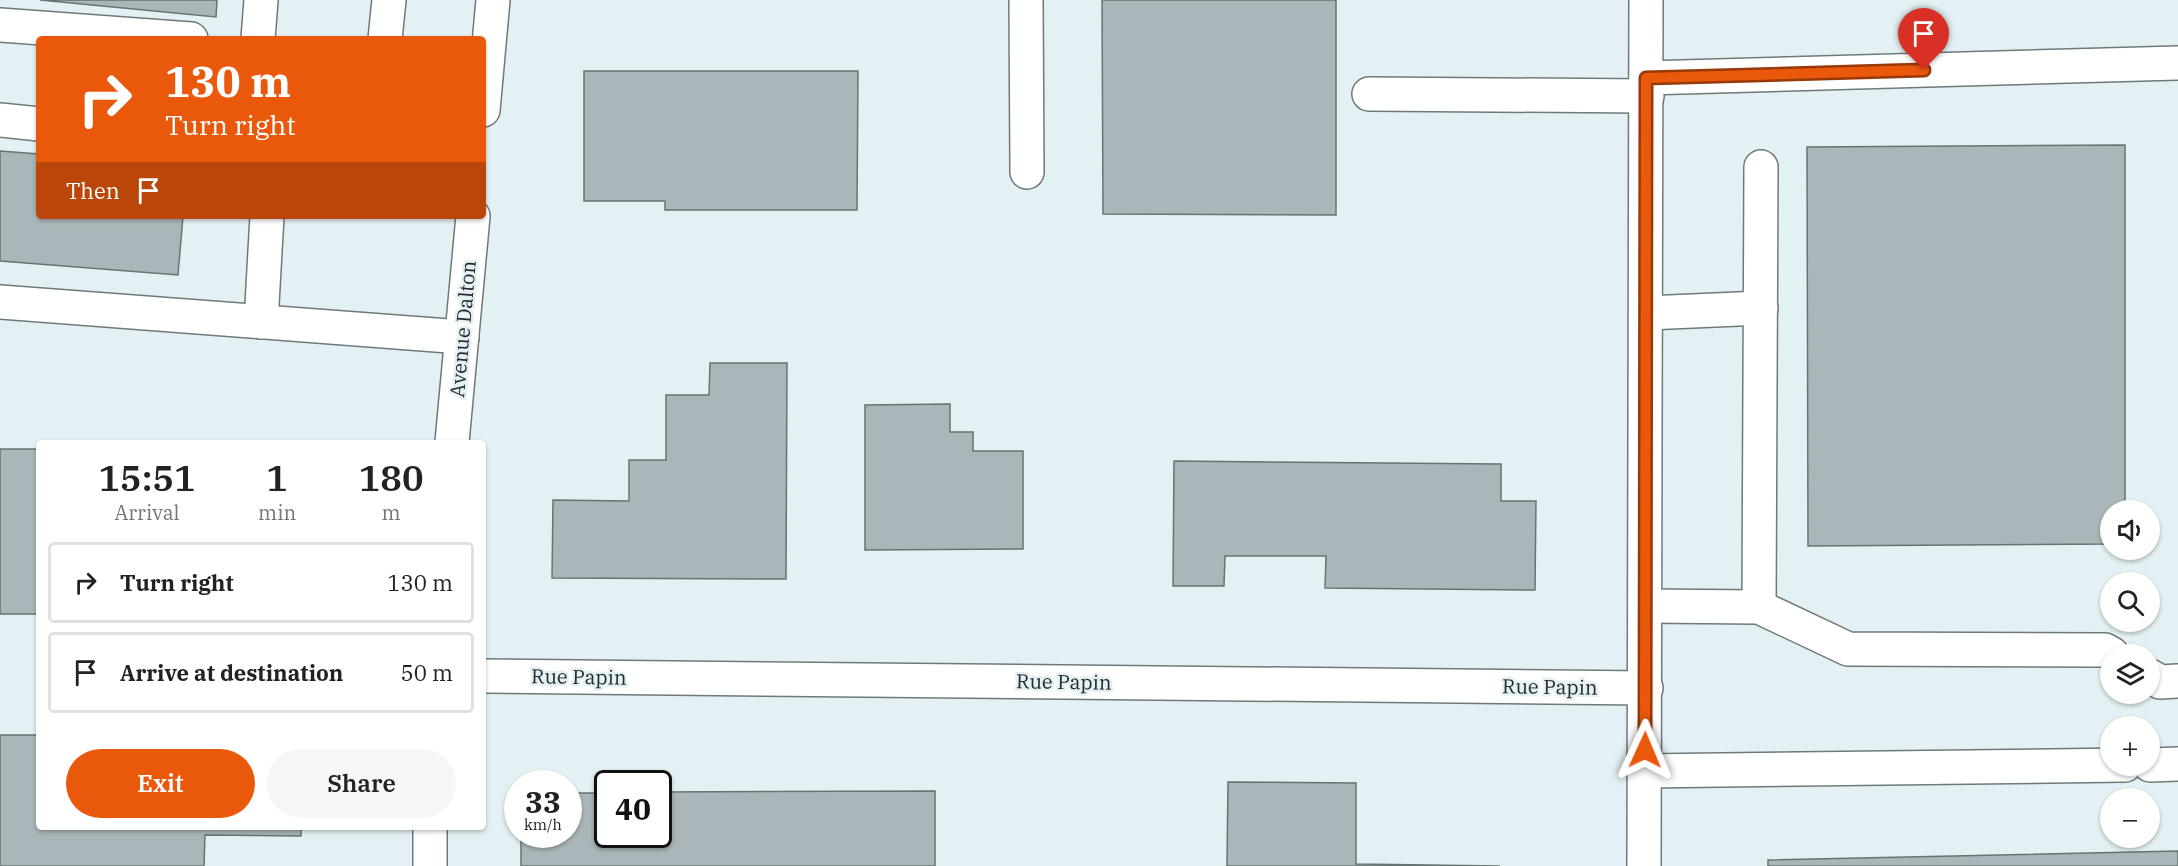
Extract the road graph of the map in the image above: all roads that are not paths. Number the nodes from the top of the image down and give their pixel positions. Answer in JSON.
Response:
{"nodes":[{"id":1,"x":261,"y":0,"type":"edge"},
{"id":2,"x":389,"y":0,"type":"edge"},
{"id":3,"x":493,"y":0,"type":"edge"},
{"id":4,"x":1026,"y":0,"type":"edge"},
{"id":5,"x":1647,"y":0,"type":"edge"},
{"id":6,"x":0,"y":25,"type":"edge"},
{"id":7,"x":150,"y":36,"type":"edge"},
{"id":8,"x":258,"y":36,"type":"edge"},
{"id":9,"x":385,"y":36,"type":"edge"},
{"id":10,"x":486,"y":53,"type":"edge"},
{"id":11,"x":2178,"y":63,"type":"edge"},
{"id":12,"x":1647,"y":87,"type":"junction"},
{"id":13,"x":1369,"y":94,"type":"dead end"},
{"id":14,"x":0,"y":120,"type":"edge"},
{"id":15,"x":36,"y":124,"type":"edge"},
{"id":16,"x":1761,"y":167,"type":"dead end"},
{"id":17,"x":1027,"y":172,"type":"dead end"},
{"id":18,"x":267,"y":219,"type":"edge"},
{"id":19,"x":473,"y":219,"type":"edge"},
{"id":20,"x":0,"y":302,"type":"edge"},
{"id":21,"x":1761,"y":308,"type":"junction"},
{"id":22,"x":1647,"y":313,"type":"junction"},
{"id":23,"x":261,"y":322,"type":"junction"},
{"id":24,"x":462,"y":337,"type":"junction"},
{"id":25,"x":452,"y":440,"type":"edge"},
{"id":26,"x":1646,"y":606,"type":"junction"},
{"id":27,"x":1759,"y":607,"type":"junction"},
{"id":28,"x":2100,"y":650,"type":"edge"},
{"id":29,"x":486,"y":676,"type":"edge"},
{"id":30,"x":2160,"y":681,"type":"edge"},
{"id":31,"x":2178,"y":681,"type":"edge"},
{"id":32,"x":1646,"y":688,"type":"junction"},
{"id":33,"x":2178,"y":764,"type":"edge"},
{"id":34,"x":2100,"y":765,"type":"edge"},
{"id":35,"x":2160,"y":765,"type":"edge"},
{"id":36,"x":1644,"y":771,"type":"junction"},
{"id":37,"x":430,"y":830,"type":"edge"},
{"id":38,"x":430,"y":866,"type":"edge"},
{"id":39,"x":1644,"y":866,"type":"edge"}],
"edges":[{"from":1,"to":8,"type":"street"},
{"from":2,"to":9,"type":"street"},
{"from":3,"to":10,"type":"street"},
{"from":4,"to":17,"type":"street"},
{"from":5,"to":12,"type":"street"},
{"from":6,"to":7,"type":"street"},
{"from":11,"to":12,"type":"street"},
{"from":12,"to":13,"type":"street"},
{"from":12,"to":22,"type":"street"},
{"from":14,"to":15,"type":"street"},
{"from":16,"to":21,"type":"street"},
{"from":18,"to":23,"type":"street"},
{"from":19,"to":24,"type":"street","name":"Avenue Dalton"},
{"from":20,"to":23,"type":"street"},
{"from":21,"to":22,"type":"street"},
{"from":21,"to":27,"type":"street"},
{"from":22,"to":26,"type":"street"},
{"from":23,"to":24,"type":"street"},
{"from":24,"to":25,"type":"street","name":"Avenue Dalton"},
{"from":26,"to":27,"type":"street"},
{"from":26,"to":32,"type":"street"},
{"from":27,"to":28,"type":"street"},
{"from":29,"to":32,"type":"street","name":"Rue Papin"},
{"from":30,"to":31,"type":"street"},
{"from":32,"to":36,"type":"street"},
{"from":33,"to":35,"type":"street"},
{"from":34,"to":36,"type":"street"},
{"from":36,"to":39,"type":"street"},
{"from":37,"to":38,"type":"street"}]}
